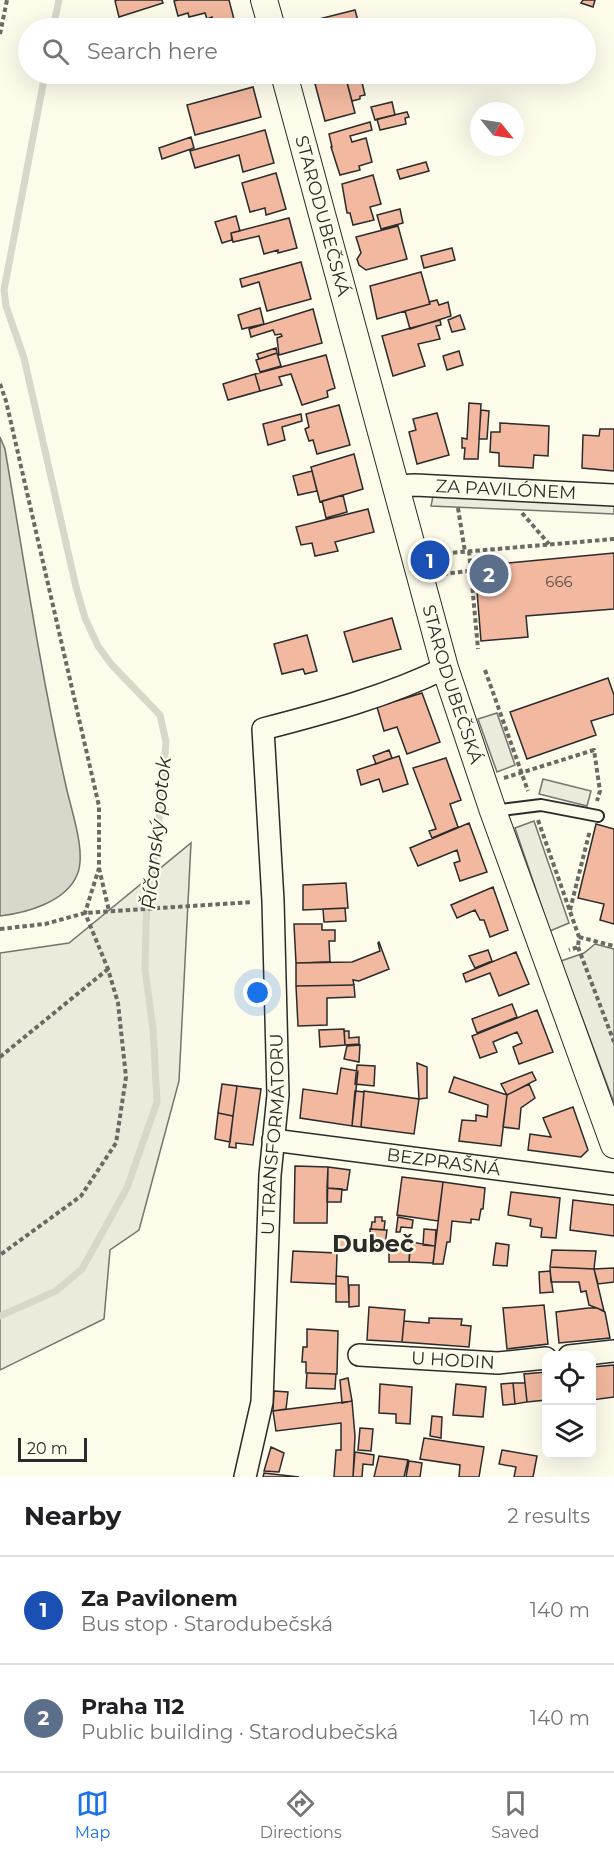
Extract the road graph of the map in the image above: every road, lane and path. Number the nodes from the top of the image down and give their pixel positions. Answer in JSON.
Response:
{"nodes":[{"id":1,"x":7,"y":0,"type":"edge"},
{"id":2,"x":264,"y":0,"type":"edge"},
{"id":3,"x":269,"y":18,"type":"edge"},
{"id":4,"x":0,"y":34,"type":"edge"},
{"id":5,"x":287,"y":84,"type":"edge"},
{"id":6,"x":0,"y":384,"type":"edge"},
{"id":7,"x":396,"y":486,"type":"junction"},
{"id":8,"x":614,"y":495,"type":"edge"},
{"id":9,"x":458,"y":507,"type":"dead end"},
{"id":10,"x":519,"y":510,"type":"dead end"},
{"id":11,"x":614,"y":539,"type":"edge"},
{"id":12,"x":549,"y":544,"type":"junction"},
{"id":13,"x":467,"y":552,"type":"junction"},
{"id":14,"x":432,"y":554,"type":"dead end"},
{"id":15,"x":469,"y":571,"type":"junction"},
{"id":16,"x":475,"y":572,"type":"dead end"},
{"id":17,"x":440,"y":575,"type":"dead end"},
{"id":18,"x":478,"y":649,"type":"dead end"},
{"id":19,"x":445,"y":668,"type":"junction"},
{"id":20,"x":486,"y":670,"type":"dead end"},
{"id":21,"x":522,"y":772,"type":"junction"},
{"id":22,"x":484,"y":784,"type":"junction"},
{"id":23,"x":530,"y":795,"type":"dead end"},
{"id":24,"x":493,"y":811,"type":"junction"},
{"id":25,"x":536,"y":814,"type":"dead end"},
{"id":26,"x":595,"y":816,"type":"junction"},
{"id":27,"x":99,"y":867,"type":"junction"},
{"id":28,"x":273,"y":901,"type":"junction"},
{"id":29,"x":110,"y":911,"type":"junction"},
{"id":30,"x":570,"y":911,"type":"junction"},
{"id":31,"x":86,"y":914,"type":"junction"},
{"id":32,"x":0,"y":929,"type":"edge"},
{"id":33,"x":579,"y":937,"type":"junction"},
{"id":34,"x":614,"y":946,"type":"edge"},
{"id":35,"x":578,"y":947,"type":"junction"},
{"id":36,"x":568,"y":950,"type":"dead end"},
{"id":37,"x":108,"y":969,"type":"junction"},
{"id":38,"x":614,"y":1042,"type":"edge"},
{"id":39,"x":0,"y":1057,"type":"edge"},
{"id":40,"x":273,"y":1140,"type":"junction"},
{"id":41,"x":614,"y":1145,"type":"edge"},
{"id":42,"x":614,"y":1184,"type":"edge"},
{"id":43,"x":0,"y":1255,"type":"edge"},
{"id":44,"x":614,"y":1351,"type":"edge"},
{"id":45,"x":596,"y":1353,"type":"edge"},
{"id":46,"x":359,"y":1355,"type":"dead end"},
{"id":47,"x":542,"y":1358,"type":"edge"},
{"id":48,"x":245,"y":1477,"type":"edge"}],
"edges":[{"from":1,"to":4,"type":"path"},
{"from":2,"to":3,"type":"street"},
{"from":5,"to":7,"type":"street","name":"STARODUBEČSKÁ"},
{"from":6,"to":27,"type":"path"},
{"from":7,"to":8,"type":"street","name":"ZA PAVILÓNEM"},
{"from":7,"to":19,"type":"street","name":"STARODUBEČSKÁ"},
{"from":9,"to":13,"type":"path"},
{"from":10,"to":12,"type":"path"},
{"from":11,"to":12,"type":"path"},
{"from":12,"to":13,"type":"path"},
{"from":13,"to":14,"type":"path"},
{"from":13,"to":15,"type":"path"},
{"from":15,"to":16,"type":"path"},
{"from":15,"to":17,"type":"path"},
{"from":15,"to":18,"type":"path"},
{"from":19,"to":22,"type":"street","name":"STARODUBEČSKÁ"},
{"from":19,"to":28,"type":"street","name":"U TRANSFORMÁTORU"},
{"from":20,"to":21,"type":"path"},
{"from":21,"to":22,"type":"path"},
{"from":21,"to":23,"type":"path"},
{"from":21,"to":26,"type":"path"},
{"from":22,"to":24,"type":"street","name":"STARODUBEČSKÁ"},
{"from":24,"to":26,"type":"lane"},
{"from":24,"to":41,"type":"street","name":"STARODUBEČSKÁ"},
{"from":25,"to":30,"type":"path"},
{"from":26,"to":30,"type":"path"},
{"from":27,"to":29,"type":"path"},
{"from":27,"to":31,"type":"path"},
{"from":28,"to":29,"type":"path"},
{"from":28,"to":40,"type":"street","name":"U TRANSFORMÁTORU"},
{"from":29,"to":31,"type":"path"},
{"from":30,"to":33,"type":"path"},
{"from":31,"to":32,"type":"path"},
{"from":31,"to":37,"type":"path"},
{"from":33,"to":34,"type":"path"},
{"from":33,"to":35,"type":"path"},
{"from":35,"to":36,"type":"path"},
{"from":35,"to":38,"type":"path"},
{"from":37,"to":39,"type":"path"},
{"from":37,"to":43,"type":"path"},
{"from":40,"to":42,"type":"street","name":"BEZPRAŠNÁ"},
{"from":40,"to":48,"type":"street","name":"U TRANSFORMÁTORU"},
{"from":44,"to":45,"type":"street"},
{"from":46,"to":47,"type":"street","name":"U HODIN"}]}
